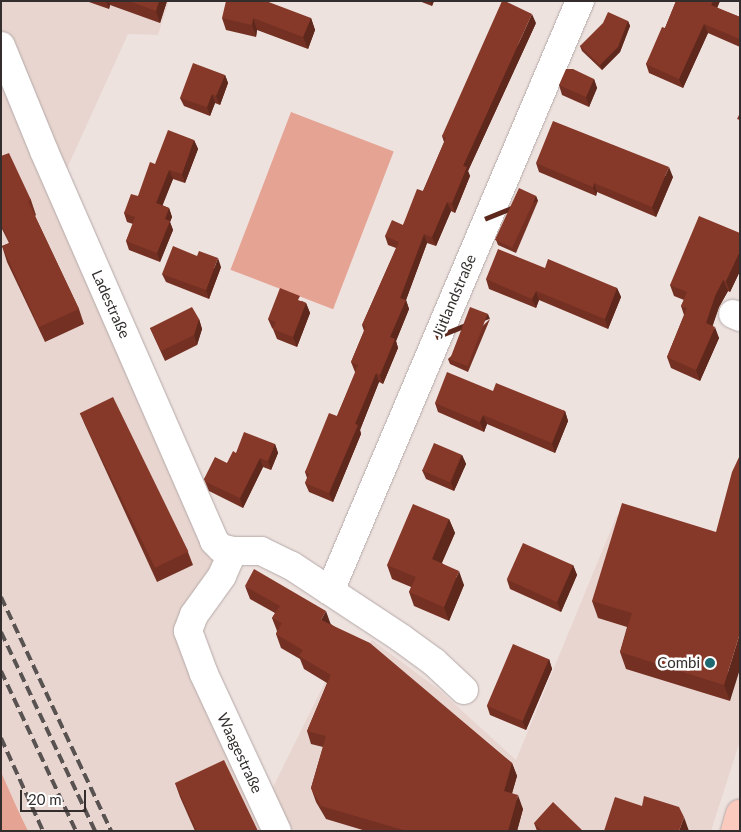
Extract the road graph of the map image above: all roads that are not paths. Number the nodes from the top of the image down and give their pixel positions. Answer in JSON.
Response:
{"nodes":[{"id":1,"x":580,"y":1,"type":"edge"},
{"id":2,"x":1,"y":46,"type":"edge"},
{"id":3,"x":232,"y":551,"type":"junction"},
{"id":4,"x":330,"y":591,"type":"junction"},
{"id":5,"x":464,"y":690,"type":"dead end"},
{"id":6,"x":740,"y":814,"type":"edge"},
{"id":7,"x":277,"y":831,"type":"edge"},
{"id":8,"x":734,"y":831,"type":"edge"}],
"edges":[{"from":1,"to":4,"type":"street","name":"Jütlandstraße"},
{"from":2,"to":3,"type":"street","name":"Ladestraße"},
{"from":3,"to":4,"type":"street"},
{"from":3,"to":7,"type":"street","name":"Waagestraße"},
{"from":4,"to":5,"type":"street"},
{"from":6,"to":8,"type":"main road"}]}
